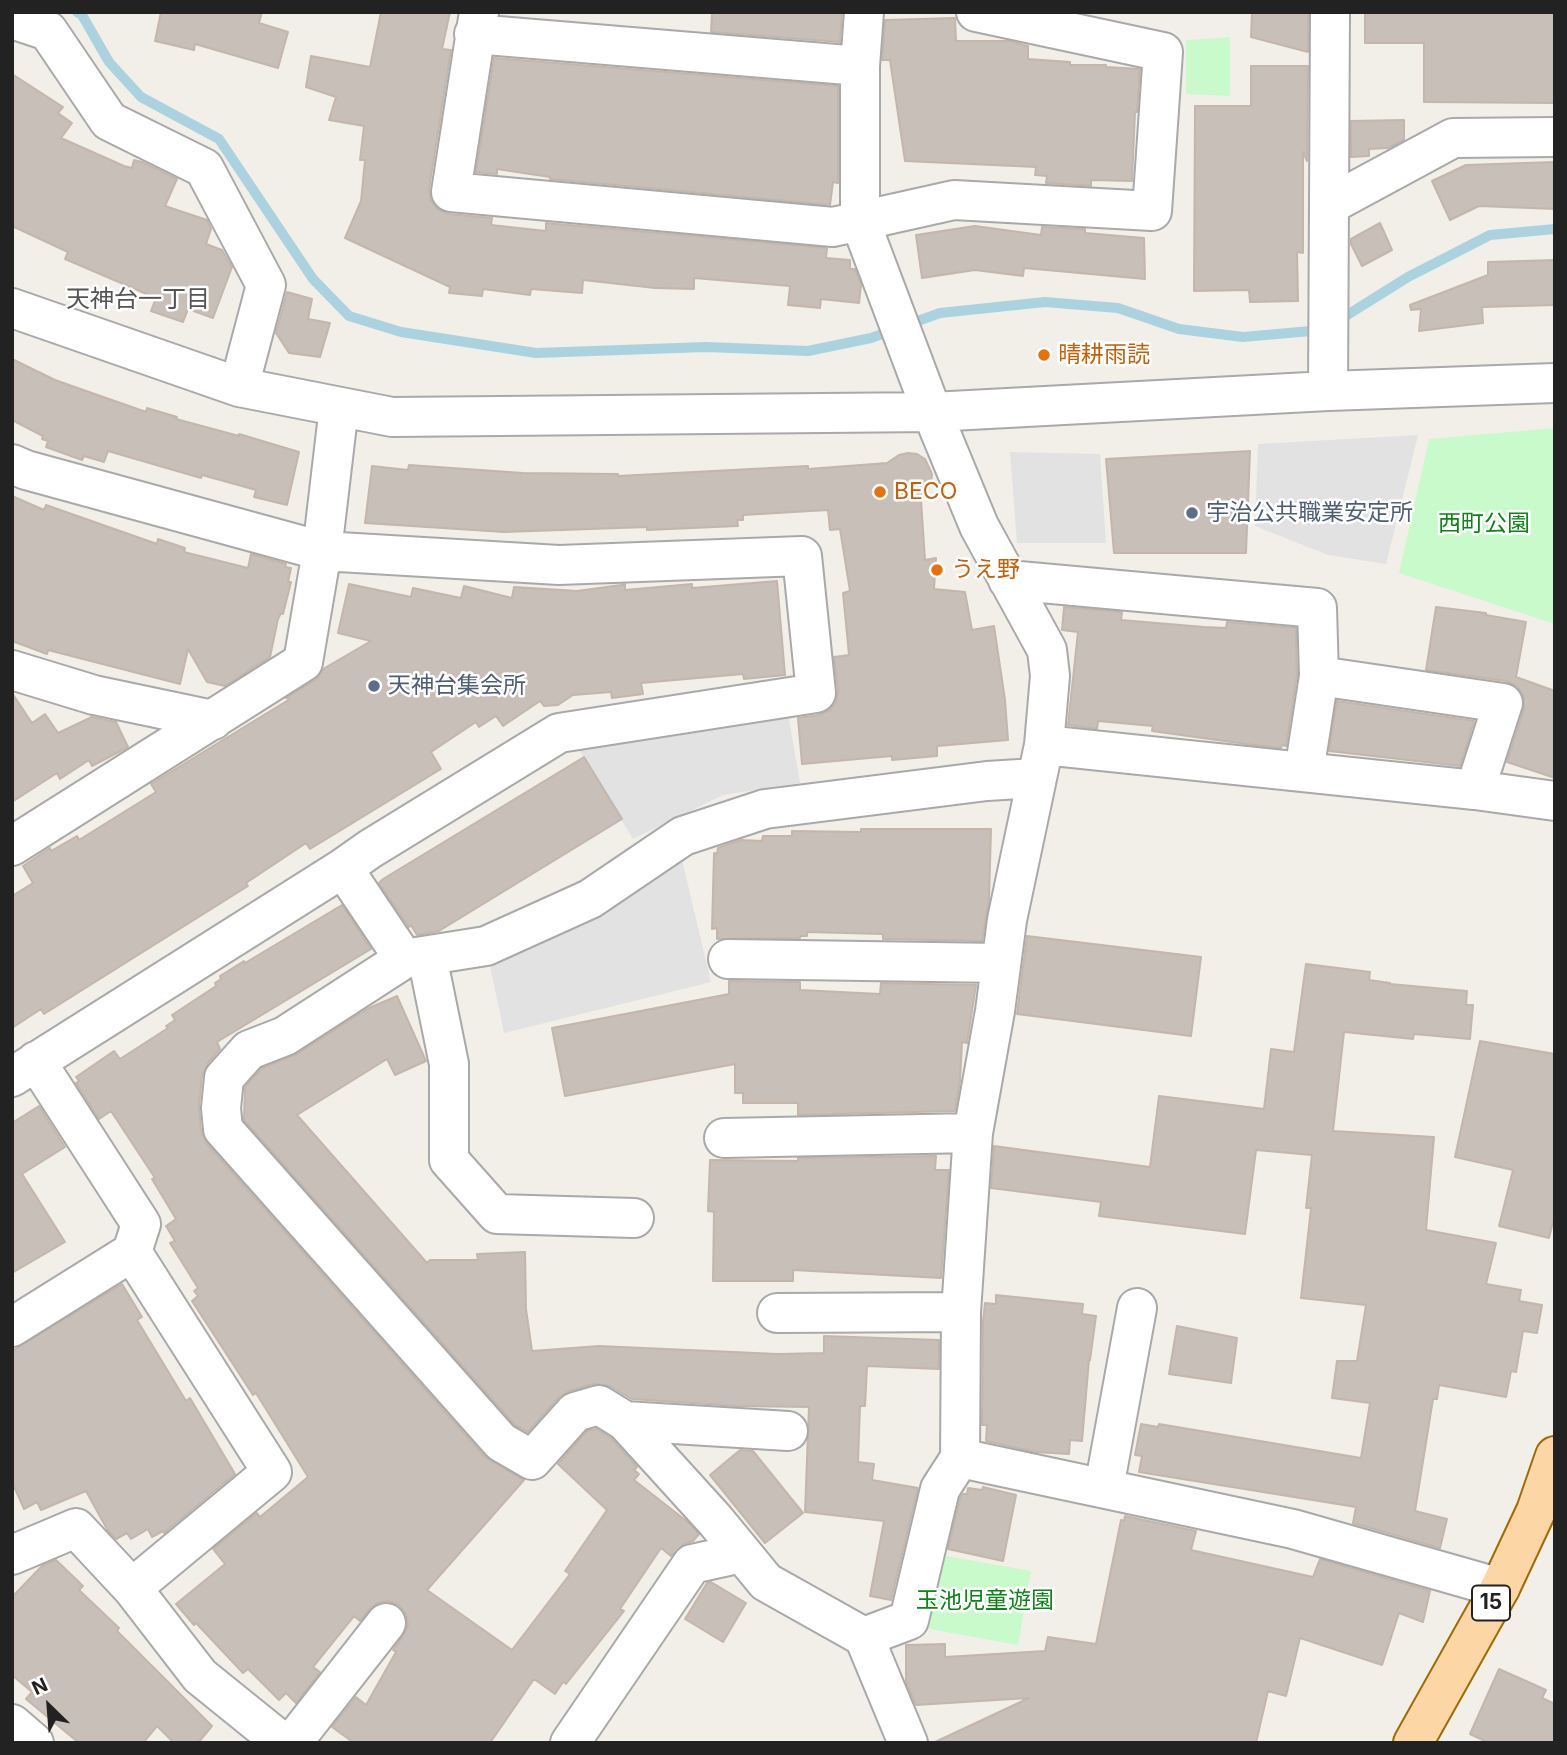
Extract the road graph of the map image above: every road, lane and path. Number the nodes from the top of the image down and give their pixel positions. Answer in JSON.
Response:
{"nodes":[{"id":1,"x":864,"y":12,"type":"edge"},
{"id":2,"x":976,"y":12,"type":"edge"},
{"id":3,"x":1330,"y":12,"type":"edge"},
{"id":4,"x":12,"y":19,"type":"edge"},
{"id":5,"x":477,"y":23,"type":"edge"},
{"id":6,"x":860,"y":66,"type":"junction"},
{"id":7,"x":1555,"y":137,"type":"edge"},
{"id":8,"x":1329,"y":205,"type":"junction"},
{"id":9,"x":860,"y":221,"type":"junction"},
{"id":10,"x":12,"y":308,"type":"edge"},
{"id":11,"x":1555,"y":383,"type":"edge"},
{"id":12,"x":239,"y":387,"type":"junction"},
{"id":13,"x":1328,"y":391,"type":"junction"},
{"id":14,"x":339,"y":407,"type":"junction"},
{"id":15,"x":932,"y":412,"type":"junction"},
{"id":16,"x":12,"y":464,"type":"edge"},
{"id":17,"x":322,"y":551,"type":"junction"},
{"id":18,"x":1008,"y":580,"type":"junction"},
{"id":19,"x":12,"y":670,"type":"edge"},
{"id":20,"x":1319,"y":676,"type":"junction"},
{"id":21,"x":213,"y":720,"type":"junction"},
{"id":22,"x":1040,"y":761,"type":"junction"},
{"id":23,"x":1304,"y":772,"type":"junction"},
{"id":24,"x":1475,"y":790,"type":"junction"},
{"id":25,"x":1555,"y":801,"type":"edge"},
{"id":26,"x":12,"y":846,"type":"edge"},
{"id":27,"x":343,"y":868,"type":"junction"},
{"id":28,"x":416,"y":957,"type":"junction"},
{"id":29,"x":728,"y":959,"type":"dead end"},
{"id":30,"x":1001,"y":963,"type":"junction"},
{"id":31,"x":24,"y":1069,"type":"edge"},
{"id":32,"x":973,"y":1133,"type":"junction"},
{"id":33,"x":724,"y":1139,"type":"dead end"},
{"id":34,"x":634,"y":1218,"type":"dead end"},
{"id":35,"x":132,"y":1252,"type":"junction"},
{"id":36,"x":1137,"y":1308,"type":"dead end"},
{"id":37,"x":961,"y":1311,"type":"junction"},
{"id":38,"x":777,"y":1313,"type":"dead end"},
{"id":39,"x":12,"y":1327,"type":"edge"},
{"id":40,"x":625,"y":1421,"type":"junction"},
{"id":41,"x":789,"y":1431,"type":"dead end"},
{"id":42,"x":1555,"y":1456,"type":"edge"},
{"id":43,"x":960,"y":1458,"type":"junction"},
{"id":44,"x":1104,"y":1488,"type":"junction"},
{"id":45,"x":742,"y":1553,"type":"junction"},
{"id":46,"x":12,"y":1555,"type":"edge"},
{"id":47,"x":132,"y":1588,"type":"junction"},
{"id":48,"x":1500,"y":1588,"type":"junction"},
{"id":49,"x":386,"y":1623,"type":"dead end"},
{"id":50,"x":864,"y":1636,"type":"junction"},
{"id":51,"x":12,"y":1724,"type":"edge"},
{"id":52,"x":34,"y":1743,"type":"edge"},
{"id":53,"x":283,"y":1743,"type":"edge"},
{"id":54,"x":292,"y":1743,"type":"edge"},
{"id":55,"x":570,"y":1743,"type":"edge"},
{"id":56,"x":908,"y":1743,"type":"edge"},
{"id":57,"x":1413,"y":1743,"type":"edge"}],
"edges":[{"from":1,"to":6,"type":"street"},
{"from":2,"to":9,"type":"street"},
{"from":3,"to":8,"type":"street"},
{"from":4,"to":12,"type":"street"},
{"from":5,"to":6,"type":"street"},
{"from":5,"to":9,"type":"street"},
{"from":6,"to":9,"type":"street"},
{"from":7,"to":8,"type":"street"},
{"from":8,"to":13,"type":"street"},
{"from":9,"to":15,"type":"street"},
{"from":10,"to":12,"type":"street"},
{"from":11,"to":13,"type":"street"},
{"from":12,"to":14,"type":"street"},
{"from":13,"to":15,"type":"street"},
{"from":14,"to":15,"type":"street"},
{"from":14,"to":17,"type":"street"},
{"from":15,"to":18,"type":"street"},
{"from":16,"to":17,"type":"street"},
{"from":17,"to":21,"type":"street"},
{"from":17,"to":27,"type":"street"},
{"from":18,"to":20,"type":"street"},
{"from":18,"to":22,"type":"street"},
{"from":19,"to":21,"type":"street"},
{"from":20,"to":23,"type":"street"},
{"from":20,"to":24,"type":"street"},
{"from":21,"to":26,"type":"street"},
{"from":22,"to":23,"type":"street"},
{"from":22,"to":28,"type":"street"},
{"from":22,"to":30,"type":"street"},
{"from":23,"to":24,"type":"street"},
{"from":24,"to":25,"type":"street"},
{"from":27,"to":28,"type":"street"},
{"from":27,"to":31,"type":"street"},
{"from":28,"to":34,"type":"street"},
{"from":28,"to":40,"type":"street"},
{"from":29,"to":30,"type":"street"},
{"from":30,"to":32,"type":"street"},
{"from":31,"to":35,"type":"street"},
{"from":32,"to":33,"type":"street"},
{"from":32,"to":37,"type":"street"},
{"from":35,"to":39,"type":"street"},
{"from":35,"to":47,"type":"street"},
{"from":36,"to":44,"type":"street"},
{"from":37,"to":38,"type":"street"},
{"from":37,"to":43,"type":"street"},
{"from":40,"to":41,"type":"street"},
{"from":40,"to":45,"type":"street"},
{"from":42,"to":48,"type":"main road","number":"15"},
{"from":43,"to":44,"type":"street"},
{"from":43,"to":50,"type":"street"},
{"from":44,"to":48,"type":"street"},
{"from":45,"to":50,"type":"street"},
{"from":45,"to":55,"type":"street"},
{"from":46,"to":47,"type":"street"},
{"from":47,"to":53,"type":"street"},
{"from":48,"to":57,"type":"main road","number":"15"},
{"from":49,"to":54,"type":"street"},
{"from":50,"to":56,"type":"street"},
{"from":51,"to":52,"type":"street"}]}
